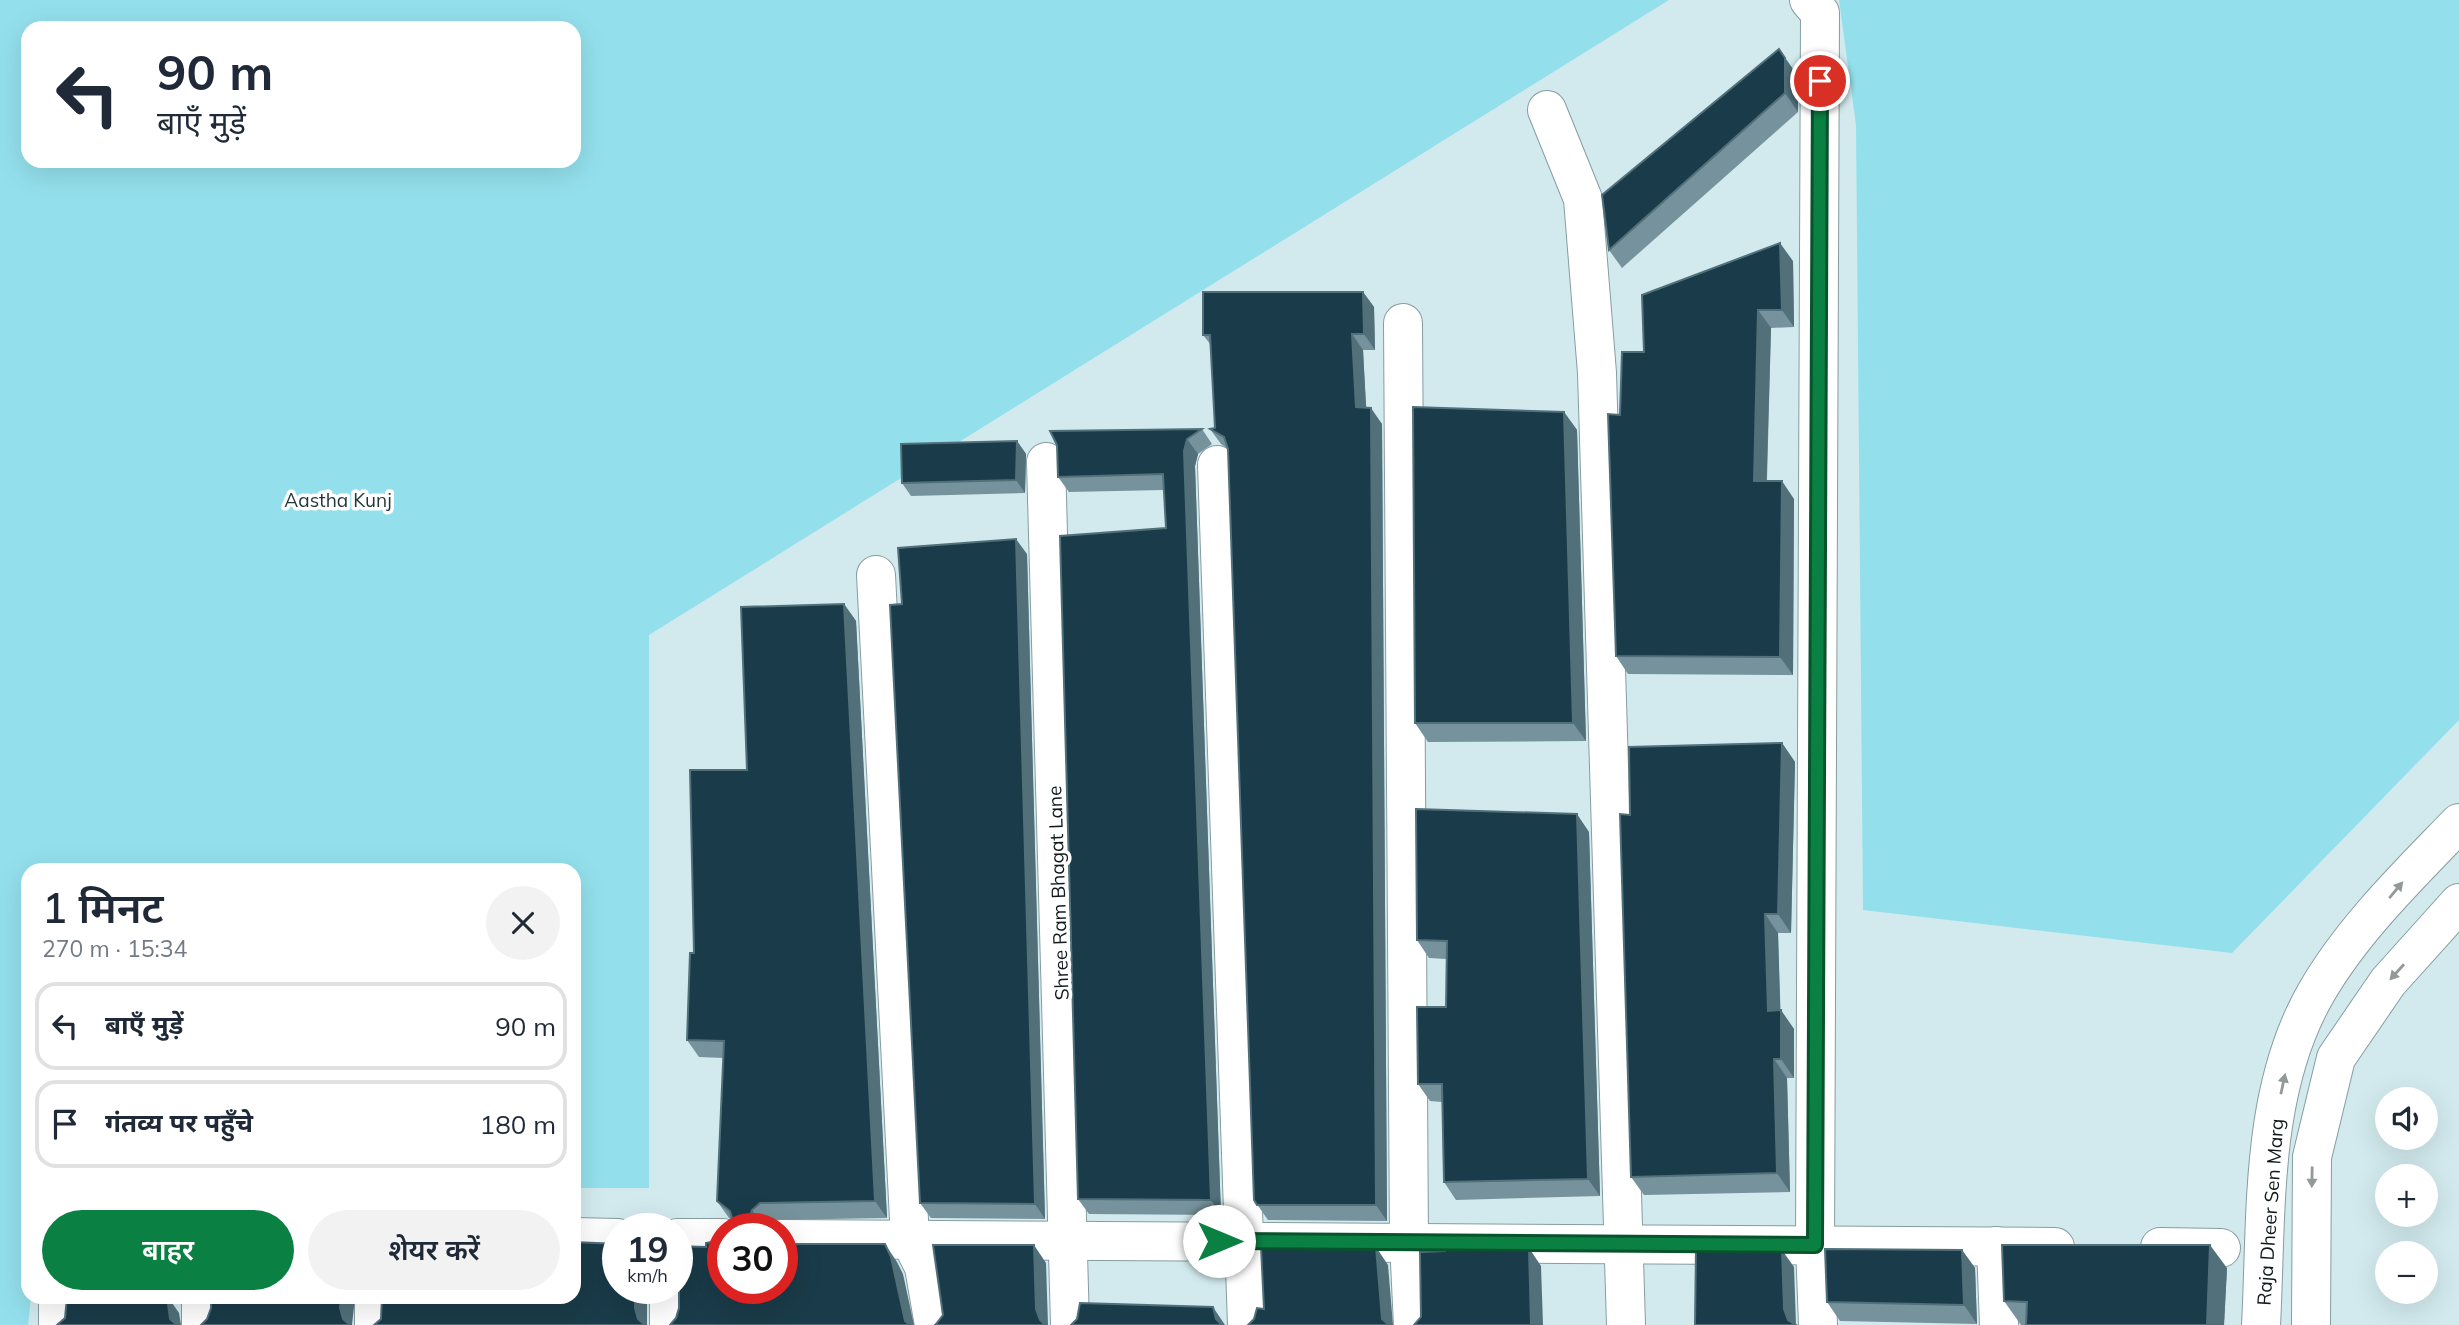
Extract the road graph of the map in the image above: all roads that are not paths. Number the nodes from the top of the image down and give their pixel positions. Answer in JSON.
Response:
{"nodes":[{"id":1,"x":1808,"y":0,"type":"edge"},
{"id":2,"x":1547,"y":110,"type":"dead end"},
{"id":3,"x":1403,"y":323,"type":"dead end"},
{"id":4,"x":1046,"y":462,"type":"dead end"},
{"id":5,"x":1217,"y":465,"type":"dead end"},
{"id":6,"x":876,"y":575,"type":"dead end"},
{"id":7,"x":2459,"y":823,"type":"edge"},
{"id":8,"x":2459,"y":903,"type":"edge"},
{"id":9,"x":581,"y":1237,"type":"edge"},
{"id":10,"x":602,"y":1238,"type":"edge"},
{"id":11,"x":798,"y":1238,"type":"edge"},
{"id":12,"x":910,"y":1239,"type":"junction"},
{"id":13,"x":1068,"y":1240,"type":"junction"},
{"id":14,"x":1244,"y":1242,"type":"junction"},
{"id":15,"x":1409,"y":1242,"type":"junction"},
{"id":16,"x":1623,"y":1244,"type":"junction"},
{"id":17,"x":1815,"y":1245,"type":"junction"},
{"id":18,"x":1996,"y":1246,"type":"junction"},
{"id":19,"x":2089,"y":1247,"type":"edge"},
{"id":20,"x":2128,"y":1247,"type":"edge"},
{"id":21,"x":2221,"y":1248,"type":"dead end"},
{"id":22,"x":58,"y":1304,"type":"edge"},
{"id":23,"x":201,"y":1304,"type":"edge"},
{"id":24,"x":374,"y":1304,"type":"edge"},
{"id":25,"x":669,"y":1304,"type":"edge"},
{"id":26,"x":58,"y":1325,"type":"edge"},
{"id":27,"x":201,"y":1325,"type":"edge"},
{"id":28,"x":374,"y":1325,"type":"edge"},
{"id":29,"x":669,"y":1325,"type":"edge"},
{"id":30,"x":934,"y":1325,"type":"edge"},
{"id":31,"x":1070,"y":1325,"type":"edge"},
{"id":32,"x":1247,"y":1325,"type":"edge"},
{"id":33,"x":1413,"y":1325,"type":"edge"},
{"id":34,"x":1626,"y":1325,"type":"edge"},
{"id":35,"x":1818,"y":1325,"type":"edge"},
{"id":36,"x":1999,"y":1325,"type":"edge"},
{"id":37,"x":2261,"y":1325,"type":"edge"},
{"id":38,"x":2311,"y":1325,"type":"edge"}],
"edges":[{"from":1,"to":17,"type":"street"},
{"from":2,"to":16,"type":"street"},
{"from":3,"to":15,"type":"street"},
{"from":4,"to":13,"type":"street","name":"Shree Ram Bhagat Lane"},
{"from":5,"to":14,"type":"street"},
{"from":6,"to":12,"type":"street"},
{"from":37,"to":7,"type":"street","name":"Raja Dheer Sen Marg","one_way":true},
{"from":8,"to":38,"type":"street","name":"Raja Dheer Sen Marg","one_way":true},
{"from":9,"to":10,"type":"street"},
{"from":11,"to":12,"type":"street"},
{"from":12,"to":13,"type":"street"},
{"from":12,"to":30,"type":"street"},
{"from":13,"to":14,"type":"street"},
{"from":13,"to":31,"type":"street","name":"Shree Ram Bhagat Lane"},
{"from":14,"to":15,"type":"street"},
{"from":14,"to":32,"type":"street"},
{"from":15,"to":16,"type":"street"},
{"from":15,"to":33,"type":"street"},
{"from":16,"to":17,"type":"street"},
{"from":16,"to":34,"type":"street"},
{"from":17,"to":18,"type":"street"},
{"from":17,"to":35,"type":"street"},
{"from":18,"to":19,"type":"street"},
{"from":18,"to":36,"type":"street"},
{"from":20,"to":21,"type":"street"},
{"from":22,"to":26,"type":"street"},
{"from":23,"to":27,"type":"street"},
{"from":24,"to":28,"type":"street"},
{"from":25,"to":29,"type":"street"}]}
